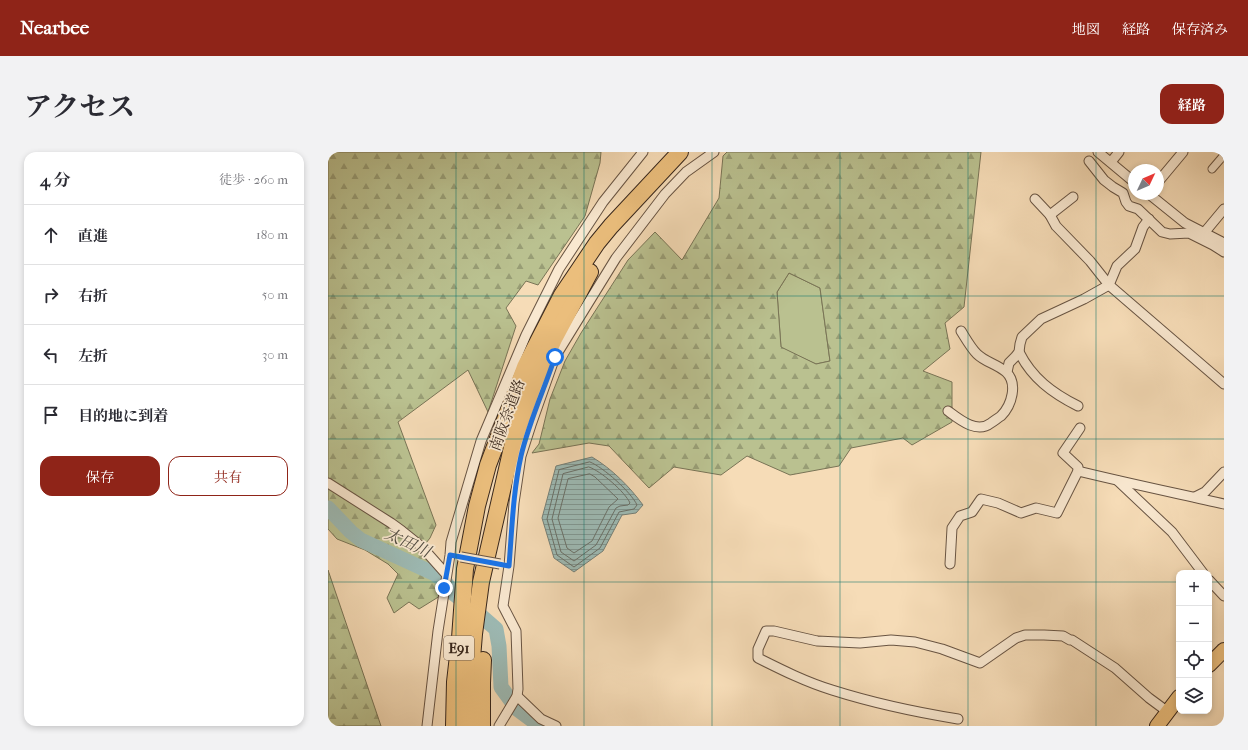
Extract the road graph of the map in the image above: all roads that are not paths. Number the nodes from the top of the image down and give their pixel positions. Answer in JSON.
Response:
{"nodes":[{"id":1,"x":643,"y":152,"type":"edge"},
{"id":2,"x":681,"y":152,"type":"edge"},
{"id":3,"x":714,"y":152,"type":"edge"},
{"id":4,"x":1098,"y":152,"type":"edge"},
{"id":5,"x":1119,"y":152,"type":"edge"},
{"id":6,"x":1183,"y":152,"type":"edge"},
{"id":7,"x":1224,"y":155,"type":"edge"},
{"id":8,"x":1089,"y":161,"type":"dead end"},
{"id":9,"x":1111,"y":162,"type":"junction"},
{"id":10,"x":1212,"y":169,"type":"dead end"},
{"id":11,"x":1164,"y":175,"type":"edge"},
{"id":12,"x":1128,"y":177,"type":"edge"},
{"id":13,"x":1073,"y":197,"type":"dead end"},
{"id":14,"x":1035,"y":199,"type":"dead end"},
{"id":15,"x":1156,"y":200,"type":"edge"},
{"id":16,"x":1224,"y":209,"type":"edge"},
{"id":17,"x":1050,"y":215,"type":"junction"},
{"id":18,"x":1149,"y":219,"type":"junction"},
{"id":19,"x":1204,"y":233,"type":"junction"},
{"id":20,"x":1224,"y":243,"type":"edge"},
{"id":21,"x":1224,"y":252,"type":"edge"},
{"id":22,"x":1109,"y":285,"type":"junction"},
{"id":23,"x":961,"y":331,"type":"dead end"},
{"id":24,"x":1019,"y":352,"type":"junction"},
{"id":25,"x":1007,"y":372,"type":"junction"},
{"id":26,"x":1224,"y":384,"type":"edge"},
{"id":27,"x":1078,"y":406,"type":"dead end"},
{"id":28,"x":948,"y":412,"type":"dead end"},
{"id":29,"x":1080,"y":428,"type":"dead end"},
{"id":30,"x":1078,"y":470,"type":"junction"},
{"id":31,"x":1224,"y":472,"type":"edge"},
{"id":32,"x":1118,"y":481,"type":"junction"},
{"id":33,"x":328,"y":483,"type":"edge"},
{"id":34,"x":1195,"y":497,"type":"junction"},
{"id":35,"x":1224,"y":504,"type":"edge"},
{"id":36,"x":491,"y":537,"type":"junction"},
{"id":37,"x":450,"y":555,"type":"junction"},
{"id":38,"x":463,"y":563,"type":"junction"},
{"id":39,"x":950,"y":564,"type":"dead end"},
{"id":40,"x":504,"y":565,"type":"junction"},
{"id":41,"x":1201,"y":570,"type":"edge"},
{"id":42,"x":446,"y":574,"type":"junction"},
{"id":43,"x":1212,"y":583,"type":"edge"},
{"id":44,"x":1224,"y":596,"type":"edge"},
{"id":45,"x":1224,"y":650,"type":"edge"},
{"id":46,"x":1212,"y":662,"type":"edge"},
{"id":47,"x":517,"y":696,"type":"junction"},
{"id":48,"x":1176,"y":701,"type":"edge"},
{"id":49,"x":1168,"y":712,"type":"junction"},
{"id":50,"x":958,"y":719,"type":"dead end"},
{"id":51,"x":427,"y":726,"type":"edge"},
{"id":52,"x":444,"y":726,"type":"edge"},
{"id":53,"x":454,"y":726,"type":"edge"},
{"id":54,"x":469,"y":726,"type":"edge"},
{"id":55,"x":482,"y":726,"type":"edge"},
{"id":56,"x":499,"y":726,"type":"edge"},
{"id":57,"x":556,"y":726,"type":"edge"},
{"id":58,"x":1157,"y":726,"type":"edge"}],
"edges":[{"from":1,"to":37,"type":"street"},
{"from":2,"to":36,"type":"highway","name":"南阪奈道路","number":"E91"},
{"from":2,"to":38,"type":"highway","name":"南阪奈道路","number":"E91"},
{"from":3,"to":40,"type":"street"},
{"from":4,"to":9,"type":"street"},
{"from":5,"to":9,"type":"street"},
{"from":6,"to":11,"type":"street"},
{"from":7,"to":10,"type":"street"},
{"from":8,"to":18,"type":"street"},
{"from":9,"to":12,"type":"street"},
{"from":13,"to":17,"type":"street"},
{"from":14,"to":17,"type":"street"},
{"from":15,"to":19,"type":"street"},
{"from":16,"to":19,"type":"street"},
{"from":17,"to":22,"type":"street"},
{"from":18,"to":21,"type":"street"},
{"from":18,"to":22,"type":"street"},
{"from":19,"to":20,"type":"street"},
{"from":22,"to":24,"type":"street"},
{"from":22,"to":26,"type":"street"},
{"from":23,"to":25,"type":"street"},
{"from":24,"to":25,"type":"street"},
{"from":24,"to":27,"type":"street"},
{"from":25,"to":28,"type":"street"},
{"from":29,"to":30,"type":"street"},
{"from":30,"to":32,"type":"street"},
{"from":30,"to":39,"type":"street"},
{"from":31,"to":34,"type":"street"},
{"from":32,"to":34,"type":"street"},
{"from":32,"to":41,"type":"street"},
{"from":33,"to":42,"type":"street"},
{"from":34,"to":35,"type":"street"},
{"from":36,"to":54,"type":"highway","name":"南阪奈道路","number":"E91"},
{"from":36,"to":55,"type":"highway"},
{"from":37,"to":38,"type":"street"},
{"from":37,"to":42,"type":"street"},
{"from":38,"to":40,"type":"street","bridge":true},
{"from":38,"to":52,"type":"highway"},
{"from":38,"to":53,"type":"highway","name":"南阪奈道路","number":"E91"},
{"from":40,"to":47,"type":"street"},
{"from":42,"to":51,"type":"street"},
{"from":43,"to":44,"type":"street"},
{"from":45,"to":46,"type":"main road"},
{"from":47,"to":56,"type":"street"},
{"from":47,"to":57,"type":"street"},
{"from":48,"to":49,"type":"main road"},
{"from":49,"to":50,"type":"street"},
{"from":49,"to":58,"type":"main road"}]}
